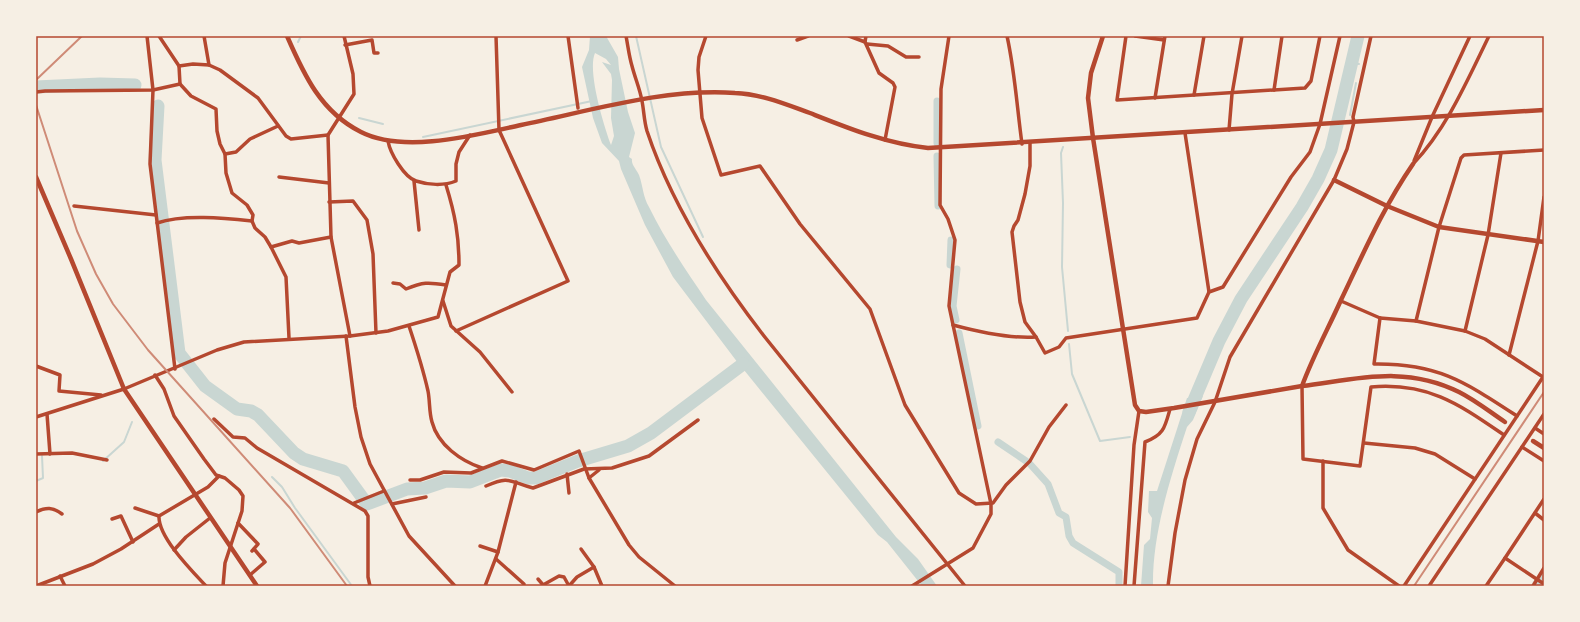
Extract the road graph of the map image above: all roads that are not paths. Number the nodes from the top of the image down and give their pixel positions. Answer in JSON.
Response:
{"nodes":[{"id":1,"x":147,"y":36,"type":"edge"},
{"id":2,"x":159,"y":36,"type":"edge"},
{"id":3,"x":204,"y":36,"type":"edge"},
{"id":4,"x":287,"y":36,"type":"edge"},
{"id":5,"x":344,"y":36,"type":"edge"},
{"id":6,"x":496,"y":36,"type":"edge"},
{"id":7,"x":568,"y":36,"type":"edge"},
{"id":8,"x":626,"y":36,"type":"edge"},
{"id":9,"x":706,"y":36,"type":"edge"},
{"id":10,"x":808,"y":36,"type":"edge"},
{"id":11,"x":849,"y":36,"type":"edge"},
{"id":12,"x":866,"y":36,"type":"edge"},
{"id":13,"x":950,"y":36,"type":"edge"},
{"id":14,"x":1007,"y":36,"type":"edge"},
{"id":15,"x":1103,"y":36,"type":"edge"},
{"id":16,"x":1126,"y":36,"type":"edge"},
{"id":17,"x":1135,"y":36,"type":"edge"},
{"id":18,"x":1204,"y":36,"type":"edge"},
{"id":19,"x":1242,"y":36,"type":"edge"},
{"id":20,"x":1282,"y":36,"type":"edge"},
{"id":21,"x":1320,"y":36,"type":"edge"},
{"id":22,"x":1340,"y":36,"type":"edge"},
{"id":23,"x":1371,"y":36,"type":"edge"},
{"id":24,"x":1470,"y":36,"type":"edge"},
{"id":25,"x":1488,"y":36,"type":"edge"},
{"id":26,"x":1165,"y":38,"type":"edge"},
{"id":27,"x":797,"y":40,"type":"dead end"},
{"id":28,"x":866,"y":43,"type":"junction"},
{"id":29,"x":345,"y":45,"type":"junction"},
{"id":30,"x":378,"y":53,"type":"dead end"},
{"id":31,"x":919,"y":57,"type":"dead end"},
{"id":32,"x":209,"y":65,"type":"junction"},
{"id":33,"x":179,"y":66,"type":"junction"},
{"id":34,"x":180,"y":84,"type":"junction"},
{"id":35,"x":153,"y":90,"type":"junction"},
{"id":36,"x":1274,"y":90,"type":"junction"},
{"id":37,"x":36,"y":92,"type":"edge"},
{"id":38,"x":700,"y":93,"type":"junction"},
{"id":39,"x":1232,"y":94,"type":"junction"},
{"id":40,"x":1194,"y":95,"type":"junction"},
{"id":41,"x":1155,"y":98,"type":"junction"},
{"id":42,"x":642,"y":100,"type":"junction"},
{"id":43,"x":1544,"y":110,"type":"edge"},
{"id":44,"x":579,"y":111,"type":"junction"},
{"id":45,"x":1448,"y":116,"type":"junction"},
{"id":46,"x":1432,"y":117,"type":"junction"},
{"id":47,"x":340,"y":118,"type":"junction"},
{"id":48,"x":1354,"y":122,"type":"junction"},
{"id":49,"x":1320,"y":124,"type":"junction"},
{"id":50,"x":278,"y":126,"type":"junction"},
{"id":51,"x":499,"y":127,"type":"junction"},
{"id":52,"x":1229,"y":130,"type":"junction"},
{"id":53,"x":1185,"y":133,"type":"junction"},
{"id":54,"x":328,"y":135,"type":"junction"},
{"id":55,"x":470,"y":135,"type":"junction"},
{"id":56,"x":1093,"y":138,"type":"junction"},
{"id":57,"x":388,"y":140,"type":"junction"},
{"id":58,"x":885,"y":140,"type":"junction"},
{"id":59,"x":1030,"y":143,"type":"junction"},
{"id":60,"x":1022,"y":144,"type":"junction"},
{"id":61,"x":942,"y":148,"type":"junction"},
{"id":62,"x":1544,"y":150,"type":"edge"},
{"id":63,"x":1501,"y":153,"type":"junction"},
{"id":64,"x":225,"y":154,"type":"junction"},
{"id":65,"x":1413,"y":164,"type":"junction"},
{"id":66,"x":36,"y":177,"type":"edge"},
{"id":67,"x":279,"y":177,"type":"dead end"},
{"id":68,"x":1334,"y":180,"type":"junction"},
{"id":69,"x":414,"y":181,"type":"junction"},
{"id":70,"x":329,"y":183,"type":"junction"},
{"id":71,"x":446,"y":185,"type":"junction"},
{"id":72,"x":1544,"y":198,"type":"edge"},
{"id":73,"x":330,"y":202,"type":"junction"},
{"id":74,"x":74,"y":206,"type":"dead end"},
{"id":75,"x":1387,"y":206,"type":"junction"},
{"id":76,"x":156,"y":215,"type":"junction"},
{"id":77,"x":159,"y":222,"type":"junction"},
{"id":78,"x":252,"y":222,"type":"junction"},
{"id":79,"x":1439,"y":227,"type":"junction"},
{"id":80,"x":419,"y":230,"type":"dead end"},
{"id":81,"x":1488,"y":235,"type":"junction"},
{"id":82,"x":331,"y":237,"type":"junction"},
{"id":83,"x":1538,"y":241,"type":"junction"},
{"id":84,"x":1544,"y":242,"type":"edge"},
{"id":85,"x":271,"y":247,"type":"junction"},
{"id":86,"x":393,"y":284,"type":"dead end"},
{"id":87,"x":446,"y":285,"type":"junction"},
{"id":88,"x":1210,"y":292,"type":"junction"},
{"id":89,"x":443,"y":300,"type":"junction"},
{"id":90,"x":1341,"y":301,"type":"junction"},
{"id":91,"x":1380,"y":318,"type":"junction"},
{"id":92,"x":1416,"y":321,"type":"junction"},
{"id":93,"x":953,"y":325,"type":"junction"},
{"id":94,"x":409,"y":326,"type":"junction"},
{"id":95,"x":1123,"y":329,"type":"junction"},
{"id":96,"x":456,"y":331,"type":"junction"},
{"id":97,"x":1465,"y":331,"type":"junction"},
{"id":98,"x":376,"y":333,"type":"junction"},
{"id":99,"x":348,"y":336,"type":"junction"},
{"id":100,"x":1036,"y":337,"type":"junction"},
{"id":101,"x":289,"y":338,"type":"junction"},
{"id":102,"x":1509,"y":355,"type":"junction"},
{"id":103,"x":36,"y":366,"type":"edge"},
{"id":104,"x":175,"y":369,"type":"junction"},
{"id":105,"x":155,"y":375,"type":"junction"},
{"id":106,"x":1302,"y":386,"type":"junction"},
{"id":107,"x":124,"y":389,"type":"junction"},
{"id":108,"x":512,"y":392,"type":"dead end"},
{"id":109,"x":104,"y":395,"type":"junction"},
{"id":110,"x":1212,"y":402,"type":"junction"},
{"id":111,"x":1066,"y":405,"type":"dead end"},
{"id":112,"x":1172,"y":409,"type":"junction"},
{"id":113,"x":1139,"y":411,"type":"junction"},
{"id":114,"x":47,"y":414,"type":"junction"},
{"id":115,"x":1544,"y":414,"type":"edge"},
{"id":116,"x":1517,"y":416,"type":"junction"},
{"id":117,"x":36,"y":417,"type":"edge"},
{"id":118,"x":214,"y":419,"type":"dead end"},
{"id":119,"x":698,"y":420,"type":"dead end"},
{"id":120,"x":1505,"y":422,"type":"dead end"},
{"id":121,"x":1535,"y":428,"type":"junction"},
{"id":122,"x":1544,"y":434,"type":"edge"},
{"id":123,"x":1504,"y":435,"type":"junction"},
{"id":124,"x":1533,"y":441,"type":"dead end"},
{"id":125,"x":1364,"y":443,"type":"junction"},
{"id":126,"x":1522,"y":447,"type":"junction"},
{"id":127,"x":1544,"y":448,"type":"edge"},
{"id":128,"x":36,"y":454,"type":"edge"},
{"id":129,"x":50,"y":454,"type":"junction"},
{"id":130,"x":106,"y":460,"type":"dead end"},
{"id":131,"x":1323,"y":461,"type":"junction"},
{"id":132,"x":1544,"y":462,"type":"edge"},
{"id":133,"x":482,"y":468,"type":"junction"},
{"id":134,"x":584,"y":469,"type":"junction"},
{"id":135,"x":600,"y":470,"type":"junction"},
{"id":136,"x":567,"y":474,"type":"junction"},
{"id":137,"x":219,"y":476,"type":"junction"},
{"id":138,"x":589,"y":478,"type":"junction"},
{"id":139,"x":1475,"y":479,"type":"junction"},
{"id":140,"x":410,"y":480,"type":"dead end"},
{"id":141,"x":516,"y":482,"type":"junction"},
{"id":142,"x":486,"y":486,"type":"dead end"},
{"id":143,"x":385,"y":493,"type":"junction"},
{"id":144,"x":569,"y":493,"type":"dead end"},
{"id":145,"x":194,"y":494,"type":"junction"},
{"id":146,"x":426,"y":497,"type":"dead end"},
{"id":147,"x":1544,"y":498,"type":"edge"},
{"id":148,"x":354,"y":503,"type":"junction"},
{"id":149,"x":392,"y":504,"type":"junction"},
{"id":150,"x":991,"y":504,"type":"junction"},
{"id":151,"x":135,"y":508,"type":"dead end"},
{"id":152,"x":36,"y":512,"type":"edge"},
{"id":153,"x":62,"y":514,"type":"dead end"},
{"id":154,"x":1535,"y":514,"type":"junction"},
{"id":155,"x":159,"y":516,"type":"junction"},
{"id":156,"x":210,"y":518,"type":"junction"},
{"id":157,"x":112,"y":519,"type":"dead end"},
{"id":158,"x":1544,"y":520,"type":"edge"},
{"id":159,"x":238,"y":523,"type":"junction"},
{"id":160,"x":159,"y":524,"type":"junction"},
{"id":161,"x":133,"y":542,"type":"junction"},
{"id":162,"x":230,"y":546,"type":"junction"},
{"id":163,"x":480,"y":546,"type":"dead end"},
{"id":164,"x":581,"y":549,"type":"dead end"},
{"id":165,"x":174,"y":550,"type":"junction"},
{"id":166,"x":498,"y":552,"type":"junction"},
{"id":167,"x":1505,"y":558,"type":"junction"},
{"id":168,"x":496,"y":559,"type":"junction"},
{"id":169,"x":947,"y":563,"type":"junction"},
{"id":170,"x":594,"y":567,"type":"junction"},
{"id":171,"x":1544,"y":568,"type":"edge"},
{"id":172,"x":60,"y":576,"type":"junction"},
{"id":173,"x":250,"y":576,"type":"junction"},
{"id":174,"x":538,"y":579,"type":"dead end"},
{"id":175,"x":1537,"y":580,"type":"junction"},
{"id":176,"x":524,"y":584,"type":"dead end"},
{"id":177,"x":544,"y":585,"type":"edge"},
{"id":178,"x":1431,"y":585,"type":"edge"},
{"id":179,"x":1544,"y":585,"type":"edge"},
{"id":180,"x":36,"y":586,"type":"edge"},
{"id":181,"x":65,"y":586,"type":"edge"},
{"id":182,"x":206,"y":586,"type":"edge"},
{"id":183,"x":223,"y":586,"type":"edge"},
{"id":184,"x":257,"y":586,"type":"edge"},
{"id":185,"x":370,"y":586,"type":"edge"},
{"id":186,"x":455,"y":586,"type":"edge"},
{"id":187,"x":484,"y":586,"type":"edge"},
{"id":188,"x":569,"y":586,"type":"edge"},
{"id":189,"x":602,"y":586,"type":"edge"},
{"id":190,"x":675,"y":586,"type":"edge"},
{"id":191,"x":912,"y":586,"type":"edge"},
{"id":192,"x":965,"y":586,"type":"edge"},
{"id":193,"x":1125,"y":586,"type":"edge"},
{"id":194,"x":1134,"y":586,"type":"edge"},
{"id":195,"x":1168,"y":586,"type":"edge"},
{"id":196,"x":1399,"y":586,"type":"edge"},
{"id":197,"x":1404,"y":586,"type":"edge"},
{"id":198,"x":1486,"y":586,"type":"edge"},
{"id":199,"x":1532,"y":586,"type":"edge"}],
"edges":[{"from":1,"to":35,"type":"street"},
{"from":2,"to":33,"type":"street"},
{"from":3,"to":32,"type":"street"},
{"from":4,"to":47,"type":"street"},
{"from":5,"to":29,"type":"street"},
{"from":6,"to":51,"type":"street"},
{"from":7,"to":44,"type":"street"},
{"from":8,"to":42,"type":"street"},
{"from":9,"to":38,"type":"street"},
{"from":10,"to":27,"type":"street"},
{"from":11,"to":28,"type":"street"},
{"from":12,"to":28,"type":"street"},
{"from":13,"to":61,"type":"street"},
{"from":14,"to":60,"type":"street"},
{"from":15,"to":56,"type":"street"},
{"from":16,"to":41,"type":"street"},
{"from":17,"to":26,"type":"street"},
{"from":18,"to":40,"type":"street"},
{"from":19,"to":39,"type":"street"},
{"from":20,"to":36,"type":"street"},
{"from":21,"to":36,"type":"street"},
{"from":22,"to":49,"type":"street"},
{"from":23,"to":48,"type":"street"},
{"from":24,"to":46,"type":"street"},
{"from":25,"to":45,"type":"street"},
{"from":26,"to":41,"type":"street"},
{"from":28,"to":31,"type":"street"},
{"from":28,"to":58,"type":"street"},
{"from":29,"to":30,"type":"street"},
{"from":29,"to":47,"type":"street"},
{"from":32,"to":33,"type":"street"},
{"from":32,"to":50,"type":"street"},
{"from":33,"to":34,"type":"street"},
{"from":34,"to":35,"type":"street"},
{"from":34,"to":64,"type":"street"},
{"from":35,"to":37,"type":"street"},
{"from":35,"to":76,"type":"street"},
{"from":36,"to":39,"type":"street"},
{"from":38,"to":42,"type":"street"},
{"from":38,"to":58,"type":"street"},
{"from":38,"to":150,"type":"street"},
{"from":39,"to":40,"type":"street"},
{"from":39,"to":52,"type":"street"},
{"from":40,"to":41,"type":"street"},
{"from":42,"to":44,"type":"street"},
{"from":42,"to":169,"type":"street"},
{"from":43,"to":45,"type":"street"},
{"from":44,"to":51,"type":"street"},
{"from":45,"to":46,"type":"street"},
{"from":45,"to":65,"type":"street"},
{"from":46,"to":48,"type":"street"},
{"from":46,"to":65,"type":"street"},
{"from":47,"to":54,"type":"street"},
{"from":47,"to":57,"type":"street"},
{"from":48,"to":49,"type":"street"},
{"from":48,"to":68,"type":"street"},
{"from":49,"to":52,"type":"street"},
{"from":49,"to":88,"type":"street"},
{"from":50,"to":54,"type":"street"},
{"from":50,"to":64,"type":"street"},
{"from":51,"to":55,"type":"street"},
{"from":51,"to":96,"type":"street"},
{"from":52,"to":53,"type":"street"},
{"from":53,"to":56,"type":"street"},
{"from":53,"to":88,"type":"street"},
{"from":54,"to":70,"type":"street"},
{"from":55,"to":57,"type":"street"},
{"from":55,"to":71,"type":"street"},
{"from":56,"to":59,"type":"street"},
{"from":56,"to":95,"type":"street"},
{"from":57,"to":69,"type":"street"},
{"from":58,"to":61,"type":"street"},
{"from":59,"to":60,"type":"street"},
{"from":59,"to":100,"type":"street"},
{"from":60,"to":61,"type":"street"},
{"from":61,"to":93,"type":"street"},
{"from":62,"to":63,"type":"street"},
{"from":63,"to":79,"type":"street"},
{"from":63,"to":81,"type":"street"},
{"from":64,"to":78,"type":"street"},
{"from":65,"to":75,"type":"street"},
{"from":66,"to":107,"type":"street"},
{"from":67,"to":70,"type":"street"},
{"from":68,"to":75,"type":"street"},
{"from":68,"to":110,"type":"street"},
{"from":69,"to":71,"type":"street"},
{"from":69,"to":80,"type":"street"},
{"from":70,"to":73,"type":"street"},
{"from":71,"to":87,"type":"street"},
{"from":72,"to":83,"type":"street"},
{"from":73,"to":82,"type":"street"},
{"from":73,"to":98,"type":"street"},
{"from":74,"to":76,"type":"street"},
{"from":75,"to":79,"type":"street"},
{"from":75,"to":90,"type":"street"},
{"from":76,"to":77,"type":"street"},
{"from":77,"to":78,"type":"street"},
{"from":77,"to":104,"type":"street"},
{"from":78,"to":85,"type":"street"},
{"from":79,"to":81,"type":"street"},
{"from":79,"to":92,"type":"street"},
{"from":81,"to":83,"type":"street"},
{"from":81,"to":97,"type":"street"},
{"from":82,"to":85,"type":"street"},
{"from":82,"to":99,"type":"street"},
{"from":83,"to":84,"type":"street"},
{"from":83,"to":102,"type":"street"},
{"from":85,"to":101,"type":"street"},
{"from":86,"to":87,"type":"street"},
{"from":87,"to":89,"type":"street"},
{"from":88,"to":95,"type":"street"},
{"from":89,"to":94,"type":"street"},
{"from":89,"to":96,"type":"street"},
{"from":90,"to":91,"type":"street"},
{"from":90,"to":106,"type":"street"},
{"from":91,"to":92,"type":"street"},
{"from":91,"to":116,"type":"street"},
{"from":92,"to":97,"type":"street"},
{"from":93,"to":100,"type":"street"},
{"from":93,"to":150,"type":"street"},
{"from":94,"to":98,"type":"street"},
{"from":94,"to":133,"type":"street"},
{"from":95,"to":100,"type":"street"},
{"from":95,"to":113,"type":"street"},
{"from":96,"to":108,"type":"street"},
{"from":97,"to":102,"type":"street"},
{"from":98,"to":99,"type":"street"},
{"from":99,"to":101,"type":"street"},
{"from":99,"to":143,"type":"street"},
{"from":101,"to":104,"type":"street"},
{"from":102,"to":116,"type":"street"},
{"from":103,"to":109,"type":"street"},
{"from":104,"to":105,"type":"street"},
{"from":105,"to":107,"type":"street"},
{"from":105,"to":137,"type":"street"},
{"from":106,"to":110,"type":"street"},
{"from":106,"to":120,"type":"street"},
{"from":106,"to":131,"type":"street"},
{"from":107,"to":109,"type":"street"},
{"from":107,"to":145,"type":"street"},
{"from":109,"to":114,"type":"street"},
{"from":110,"to":112,"type":"street"},
{"from":110,"to":195,"type":"street"},
{"from":111,"to":150,"type":"street"},
{"from":112,"to":113,"type":"street"},
{"from":112,"to":194,"type":"street"},
{"from":113,"to":193,"type":"street"},
{"from":114,"to":117,"type":"street"},
{"from":114,"to":129,"type":"street"},
{"from":115,"to":121,"type":"street"},
{"from":116,"to":123,"type":"street"},
{"from":118,"to":148,"type":"street"},
{"from":119,"to":135,"type":"street"},
{"from":121,"to":122,"type":"street"},
{"from":121,"to":126,"type":"street"},
{"from":123,"to":125,"type":"street"},
{"from":123,"to":139,"type":"street"},
{"from":124,"to":127,"type":"street"},
{"from":125,"to":131,"type":"street"},
{"from":125,"to":139,"type":"street"},
{"from":126,"to":132,"type":"street"},
{"from":126,"to":178,"type":"street"},
{"from":128,"to":129,"type":"street"},
{"from":129,"to":130,"type":"street"},
{"from":131,"to":196,"type":"street"},
{"from":133,"to":134,"type":"street"},
{"from":133,"to":140,"type":"street"},
{"from":134,"to":135,"type":"street"},
{"from":134,"to":136,"type":"street"},
{"from":134,"to":138,"type":"street"},
{"from":135,"to":138,"type":"street"},
{"from":136,"to":141,"type":"street"},
{"from":136,"to":144,"type":"street"},
{"from":137,"to":145,"type":"street"},
{"from":137,"to":159,"type":"street"},
{"from":138,"to":190,"type":"street"},
{"from":139,"to":197,"type":"street"},
{"from":141,"to":142,"type":"street"},
{"from":141,"to":166,"type":"street"},
{"from":143,"to":148,"type":"street"},
{"from":143,"to":149,"type":"street"},
{"from":145,"to":155,"type":"street"},
{"from":145,"to":156,"type":"street"},
{"from":146,"to":149,"type":"street"},
{"from":147,"to":154,"type":"street"},
{"from":148,"to":185,"type":"street"},
{"from":149,"to":186,"type":"street"},
{"from":150,"to":169,"type":"street"},
{"from":151,"to":155,"type":"street"},
{"from":152,"to":153,"type":"street"},
{"from":154,"to":158,"type":"street"},
{"from":154,"to":167,"type":"street"},
{"from":155,"to":160,"type":"street"},
{"from":156,"to":162,"type":"street"},
{"from":156,"to":165,"type":"street"},
{"from":157,"to":161,"type":"street"},
{"from":159,"to":162,"type":"street"},
{"from":159,"to":173,"type":"street"},
{"from":160,"to":161,"type":"street"},
{"from":160,"to":165,"type":"street"},
{"from":161,"to":172,"type":"street"},
{"from":162,"to":173,"type":"street"},
{"from":162,"to":183,"type":"street"},
{"from":163,"to":166,"type":"street"},
{"from":164,"to":170,"type":"street"},
{"from":165,"to":182,"type":"street"},
{"from":166,"to":168,"type":"street"},
{"from":167,"to":175,"type":"street"},
{"from":167,"to":198,"type":"street"},
{"from":168,"to":176,"type":"street"},
{"from":168,"to":187,"type":"street"},
{"from":169,"to":191,"type":"street"},
{"from":169,"to":192,"type":"street"},
{"from":170,"to":188,"type":"street"},
{"from":170,"to":189,"type":"street"},
{"from":171,"to":175,"type":"street"},
{"from":172,"to":180,"type":"street"},
{"from":172,"to":181,"type":"street"},
{"from":173,"to":184,"type":"street"},
{"from":174,"to":177,"type":"street"},
{"from":175,"to":179,"type":"street"},
{"from":175,"to":199,"type":"street"},
{"from":177,"to":188,"type":"street"}]}
